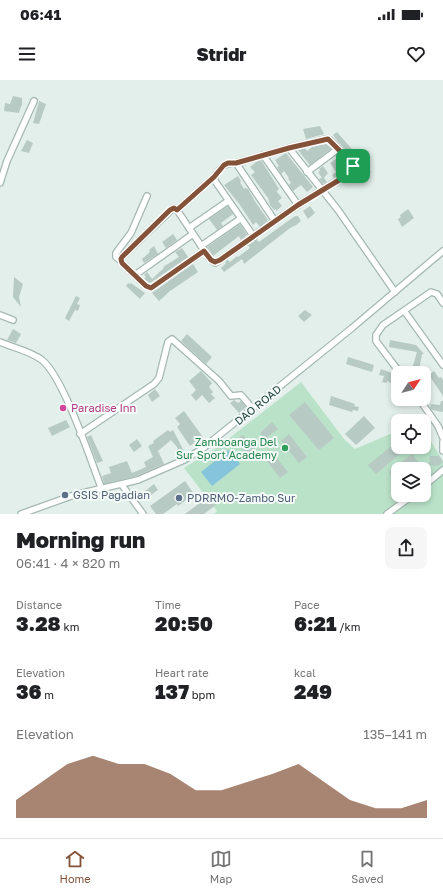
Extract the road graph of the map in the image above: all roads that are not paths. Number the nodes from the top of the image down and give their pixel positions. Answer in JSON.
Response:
{"nodes":[{"id":1,"x":34,"y":101,"type":"dead end"},
{"id":2,"x":289,"y":148,"type":"junction"},
{"id":3,"x":338,"y":149,"type":"junction"},
{"id":4,"x":263,"y":155,"type":"junction"},
{"id":5,"x":236,"y":163,"type":"junction"},
{"id":6,"x":307,"y":172,"type":"junction"},
{"id":7,"x":214,"y":177,"type":"junction"},
{"id":8,"x":0,"y":183,"type":"edge"},
{"id":9,"x":322,"y":191,"type":"junction"},
{"id":10,"x":147,"y":196,"type":"dead end"},
{"id":11,"x":228,"y":201,"type":"junction"},
{"id":12,"x":298,"y":205,"type":"junction"},
{"id":13,"x":177,"y":210,"type":"junction"},
{"id":14,"x":240,"y":219,"type":"junction"},
{"id":15,"x":275,"y":221,"type":"junction"},
{"id":16,"x":189,"y":228,"type":"junction"},
{"id":17,"x":193,"y":234,"type":"junction"},
{"id":18,"x":254,"y":237,"type":"junction"},
{"id":19,"x":203,"y":248,"type":"junction"},
{"id":20,"x":443,"y":252,"type":"edge"},
{"id":21,"x":121,"y":262,"type":"junction"},
{"id":22,"x":135,"y":275,"type":"junction"},
{"id":23,"x":395,"y":292,"type":"junction"},
{"id":24,"x":443,"y":303,"type":"edge"},
{"id":25,"x":405,"y":312,"type":"junction"},
{"id":26,"x":0,"y":315,"type":"edge"},
{"id":27,"x":13,"y":320,"type":"dead end"},
{"id":28,"x":0,"y":342,"type":"edge"},
{"id":29,"x":443,"y":365,"type":"edge"},
{"id":30,"x":395,"y":366,"type":"edge"},
{"id":31,"x":424,"y":406,"type":"edge"},
{"id":32,"x":253,"y":409,"type":"junction"},
{"id":33,"x":80,"y":434,"type":"junction"},
{"id":34,"x":443,"y":438,"type":"edge"},
{"id":35,"x":443,"y":442,"type":"edge"},
{"id":36,"x":443,"y":451,"type":"edge"},
{"id":37,"x":443,"y":470,"type":"edge"},
{"id":38,"x":431,"y":480,"type":"edge"},
{"id":39,"x":122,"y":485,"type":"junction"},
{"id":40,"x":102,"y":490,"type":"junction"},
{"id":41,"x":403,"y":502,"type":"edge"},
{"id":42,"x":21,"y":514,"type":"edge"},
{"id":43,"x":142,"y":514,"type":"edge"},
{"id":44,"x":387,"y":514,"type":"edge"}],
"edges":[{"from":1,"to":8,"type":"street"},
{"from":2,"to":3,"type":"street"},
{"from":2,"to":4,"type":"street"},
{"from":2,"to":6,"type":"street"},
{"from":3,"to":6,"type":"street"},
{"from":3,"to":9,"type":"street"},
{"from":4,"to":5,"type":"street"},
{"from":4,"to":12,"type":"street"},
{"from":5,"to":7,"type":"street"},
{"from":5,"to":15,"type":"street"},
{"from":6,"to":9,"type":"street"},
{"from":7,"to":11,"type":"street"},
{"from":7,"to":13,"type":"street"},
{"from":9,"to":12,"type":"street"},
{"from":9,"to":23,"type":"street"},
{"from":10,"to":21,"type":"street"},
{"from":11,"to":14,"type":"street"},
{"from":11,"to":16,"type":"street"},
{"from":12,"to":15,"type":"street"},
{"from":13,"to":16,"type":"street"},
{"from":13,"to":21,"type":"street"},
{"from":14,"to":18,"type":"street"},
{"from":14,"to":19,"type":"street"},
{"from":15,"to":18,"type":"street"},
{"from":16,"to":17,"type":"street"},
{"from":17,"to":19,"type":"street"},
{"from":17,"to":22,"type":"street"},
{"from":18,"to":19,"type":"street"},
{"from":19,"to":22,"type":"street"},
{"from":20,"to":23,"type":"street","name":"DAO ROAD"},
{"from":21,"to":22,"type":"street"},
{"from":23,"to":32,"type":"street","name":"DAO ROAD"},
{"from":24,"to":25,"type":"street"},
{"from":25,"to":29,"type":"street"},
{"from":25,"to":30,"type":"street"},
{"from":26,"to":27,"type":"street"},
{"from":28,"to":33,"type":"street"},
{"from":31,"to":34,"type":"street"},
{"from":32,"to":33,"type":"street"},
{"from":32,"to":39,"type":"street","name":"DAO ROAD"},
{"from":33,"to":40,"type":"street"},
{"from":35,"to":36,"type":"street"},
{"from":37,"to":38,"type":"street"},
{"from":39,"to":40,"type":"street","name":"DAO ROAD"},
{"from":39,"to":43,"type":"street"},
{"from":40,"to":42,"type":"street","name":"DAO ROAD"},
{"from":41,"to":44,"type":"street"}]}
